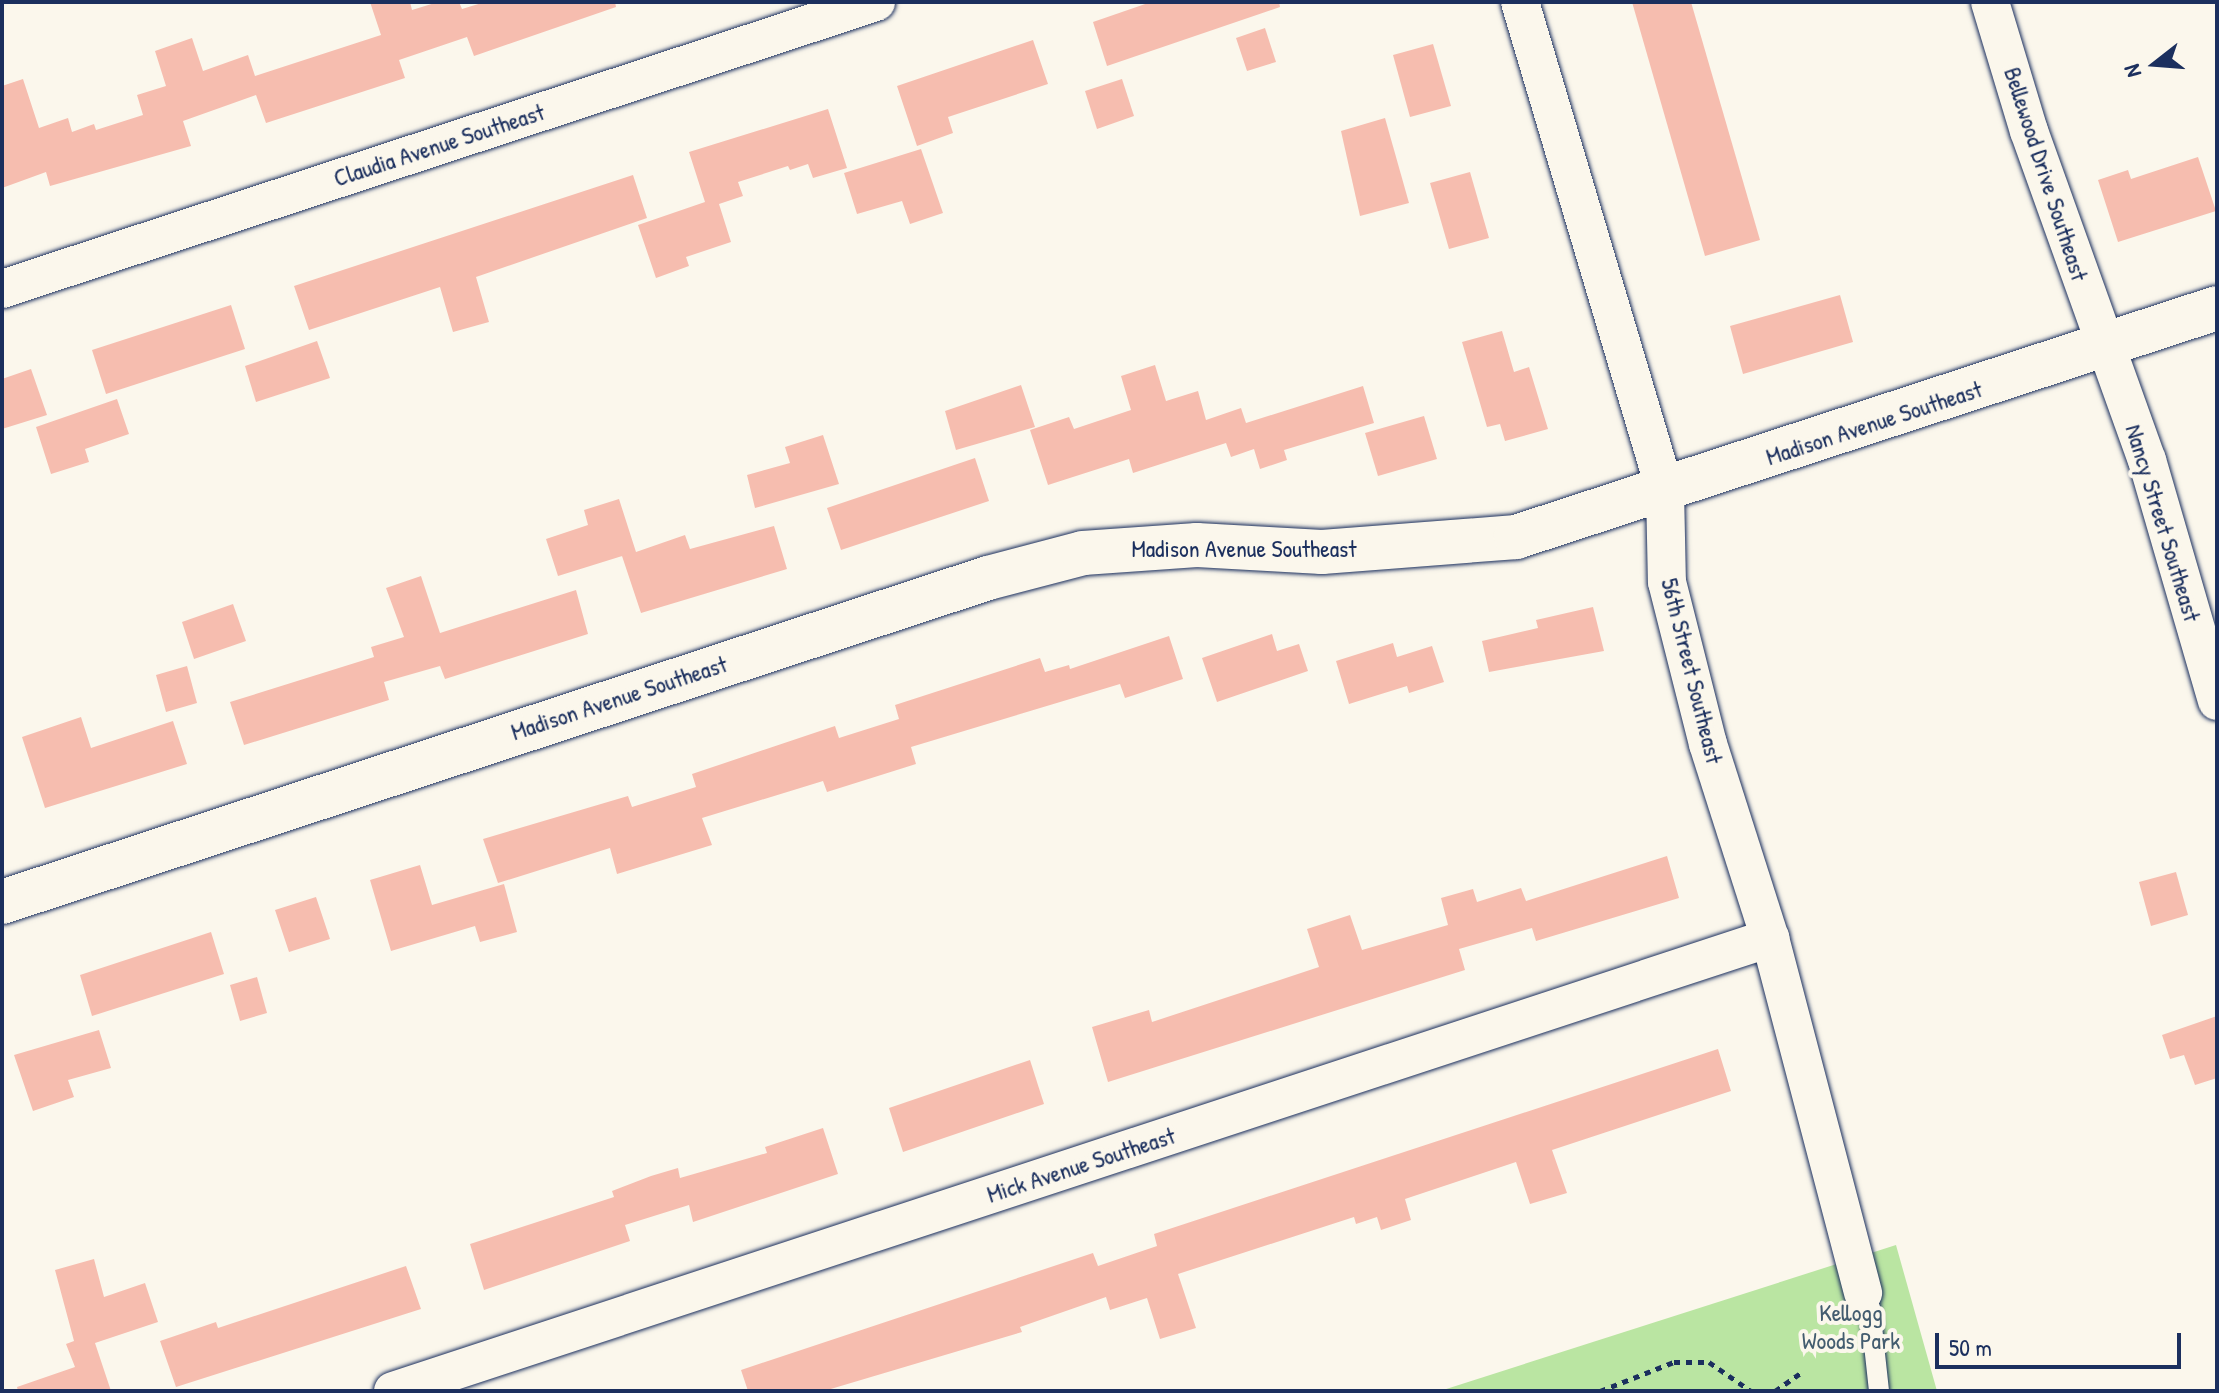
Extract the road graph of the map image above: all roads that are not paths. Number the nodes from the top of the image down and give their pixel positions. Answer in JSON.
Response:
{"nodes":[{"id":1,"x":876,"y":2,"type":"edge"},
{"id":2,"x":1520,"y":2,"type":"edge"},
{"id":3,"x":1990,"y":2,"type":"edge"},
{"id":4,"x":2,"y":289,"type":"edge"},
{"id":5,"x":2217,"y":308,"type":"edge"},
{"id":6,"x":2104,"y":346,"type":"junction"},
{"id":7,"x":1665,"y":490,"type":"junction"},
{"id":8,"x":2217,"y":701,"type":"edge"},
{"id":9,"x":2,"y":902,"type":"edge"},
{"id":10,"x":1770,"y":938,"type":"junction"},
{"id":11,"x":1863,"y":1293,"type":"joint"},
{"id":12,"x":393,"y":1391,"type":"edge"},
{"id":13,"x":1879,"y":1391,"type":"edge"}],
"edges":[{"from":1,"to":4,"type":"street","name":"Claudia Avenue Southeast"},
{"from":2,"to":7,"type":"street","name":"56th Street Southeast"},
{"from":3,"to":6,"type":"street","name":"Bellewood Drive Southeast"},
{"from":5,"to":6,"type":"street","name":"Madison Avenue Southeast"},
{"from":6,"to":7,"type":"street","name":"Madison Avenue Southeast"},
{"from":6,"to":8,"type":"street","name":"Nancy Street Southeast"},
{"from":7,"to":9,"type":"street","name":"Madison Avenue Southeast"},
{"from":7,"to":10,"type":"street","name":"56th Street Southeast"},
{"from":10,"to":11,"type":"street","name":"56th Street Southeast"},
{"from":10,"to":12,"type":"street","name":"Mick Avenue Southeast"},
{"from":11,"to":13,"type":"lane"}]}
